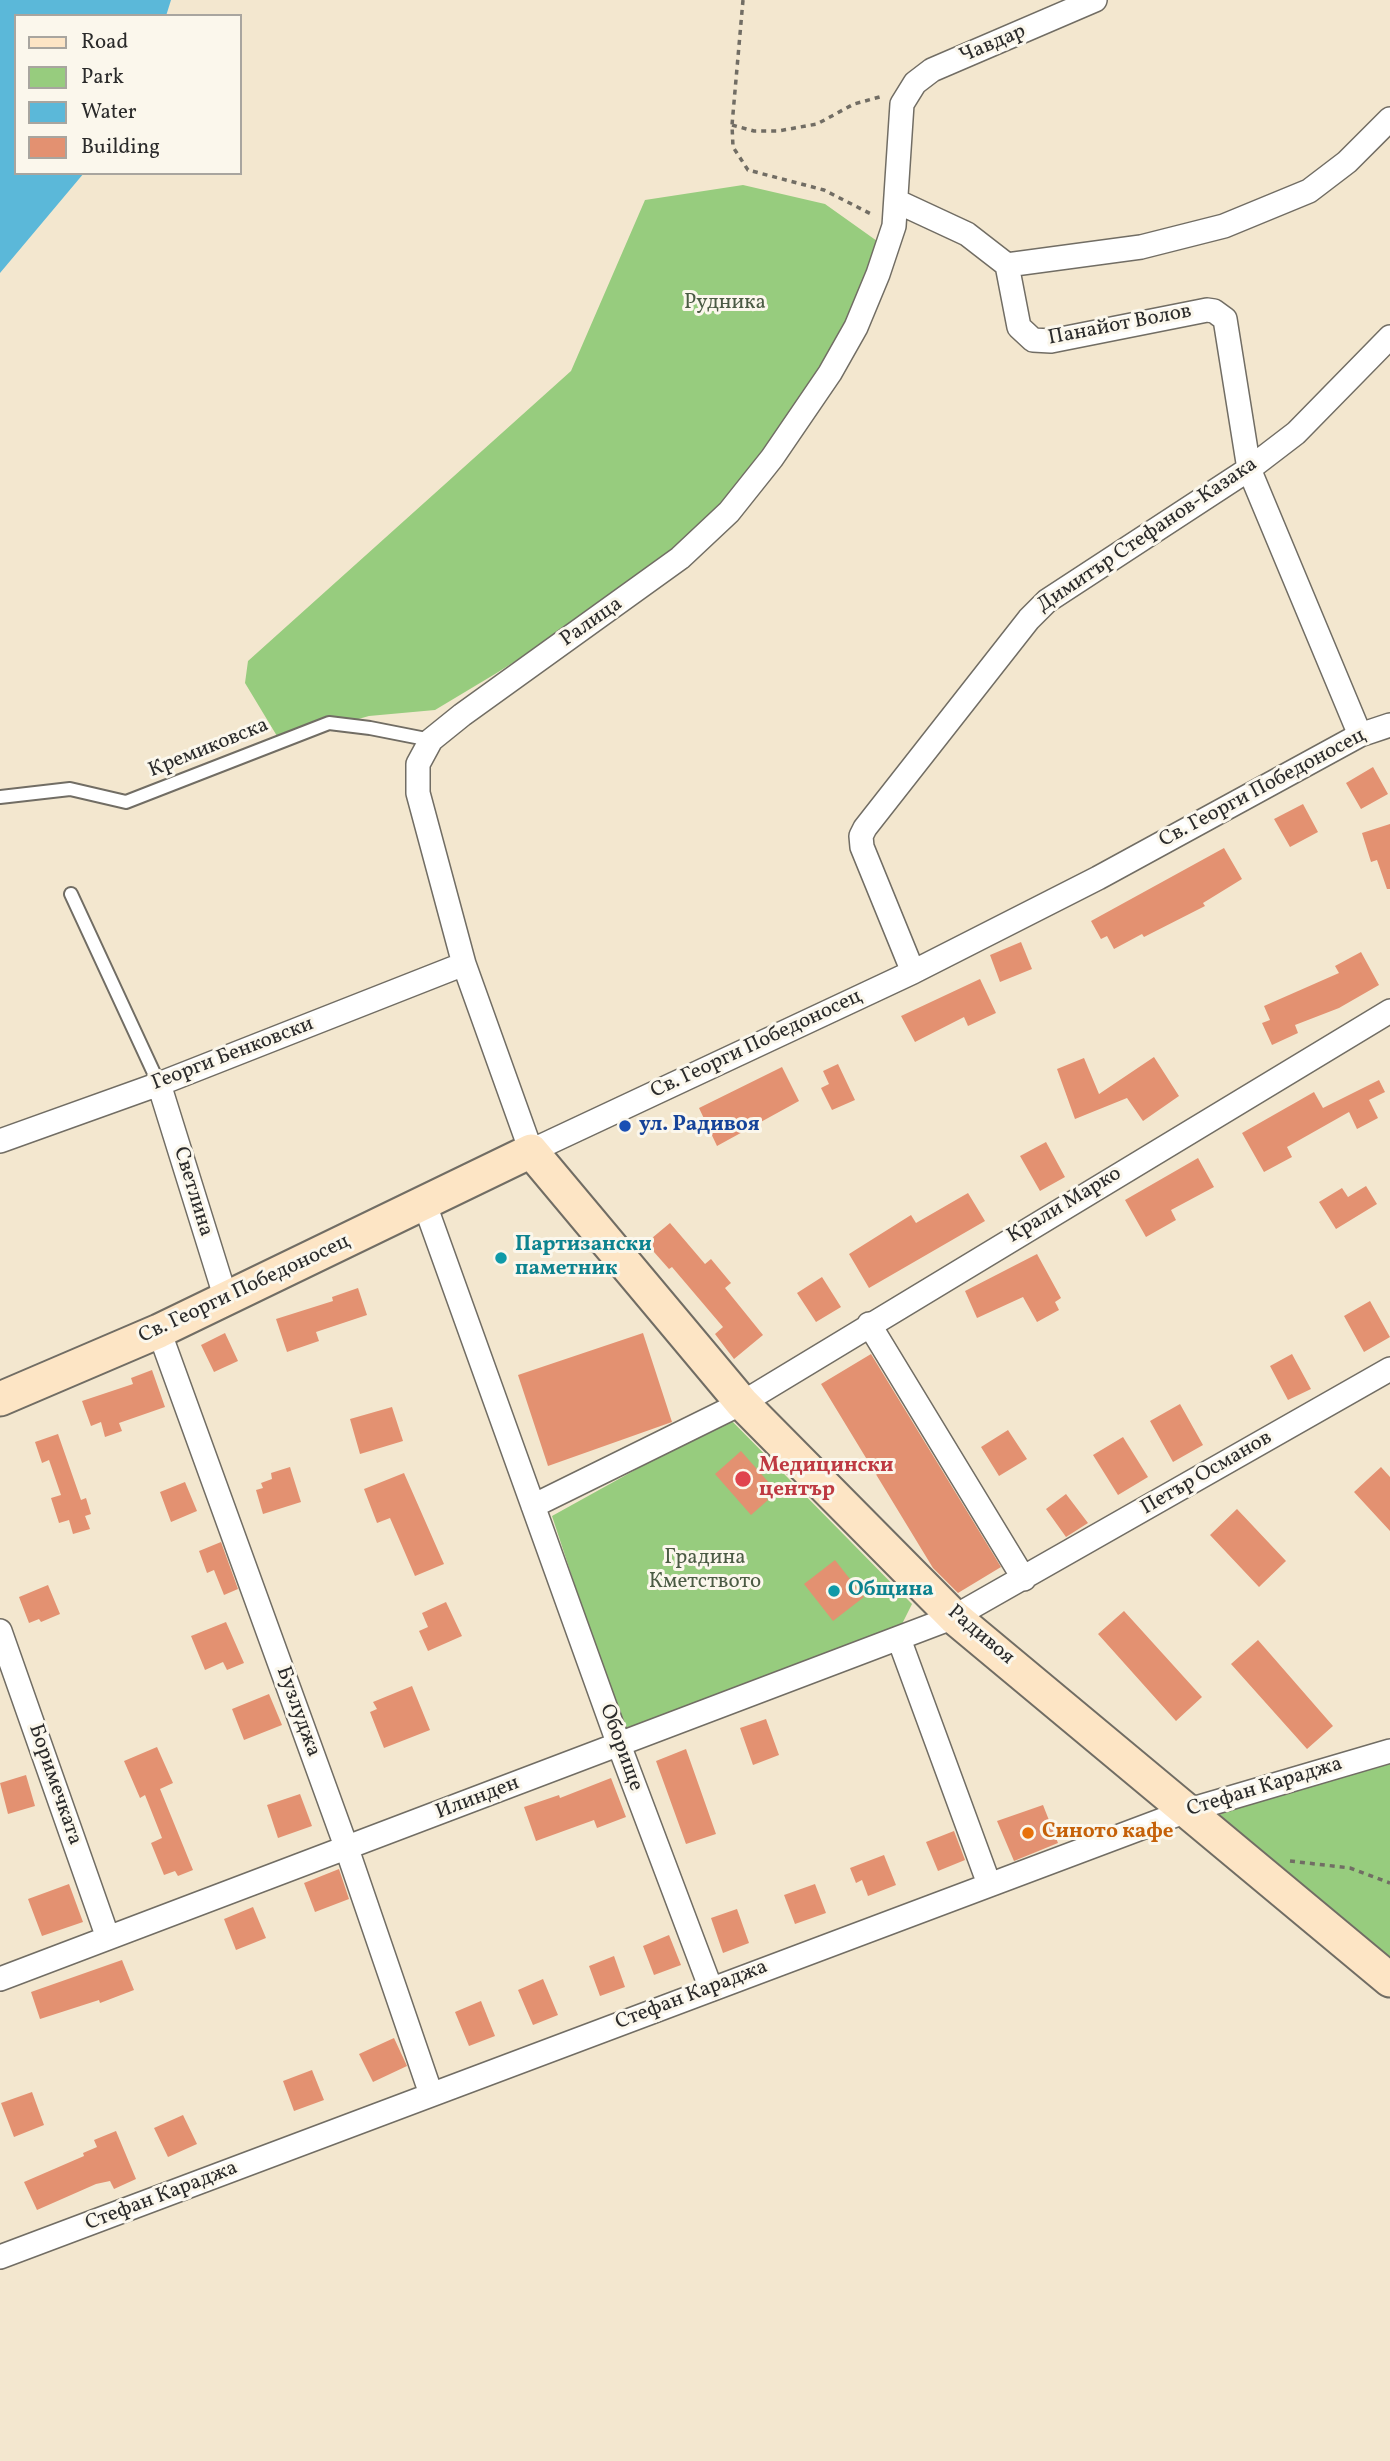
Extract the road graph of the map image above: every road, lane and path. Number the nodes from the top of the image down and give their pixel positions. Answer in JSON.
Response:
{"nodes":[{"id":1,"x":743,"y":0,"type":"edge"},
{"id":2,"x":1096,"y":0,"type":"edge"},
{"id":3,"x":904,"y":99,"type":"junction"},
{"id":4,"x":1390,"y":119,"type":"edge"},
{"id":5,"x":732,"y":125,"type":"junction"},
{"id":6,"x":896,"y":201,"type":"junction"},
{"id":7,"x":894,"y":226,"type":"junction"},
{"id":8,"x":1007,"y":265,"type":"junction"},
{"id":9,"x":1390,"y":337,"type":"edge"},
{"id":10,"x":1249,"y":469,"type":"junction"},
{"id":11,"x":1390,"y":726,"type":"edge"},
{"id":12,"x":1360,"y":735,"type":"junction"},
{"id":13,"x":431,"y":740,"type":"junction"},
{"id":14,"x":0,"y":797,"type":"edge"},
{"id":15,"x":71,"y":894,"type":"dead end"},
{"id":16,"x":464,"y":964,"type":"junction"},
{"id":17,"x":913,"y":972,"type":"junction"},
{"id":18,"x":1390,"y":1011,"type":"edge"},
{"id":19,"x":159,"y":1084,"type":"junction"},
{"id":20,"x":0,"y":1141,"type":"edge"},
{"id":21,"x":531,"y":1151,"type":"junction"},
{"id":22,"x":425,"y":1205,"type":"junction"},
{"id":23,"x":226,"y":1299,"type":"junction"},
{"id":24,"x":869,"y":1324,"type":"junction"},
{"id":25,"x":159,"y":1331,"type":"junction"},
{"id":26,"x":1390,"y":1369,"type":"edge"},
{"id":27,"x":0,"y":1399,"type":"edge"},
{"id":28,"x":742,"y":1403,"type":"junction"},
{"id":29,"x":533,"y":1506,"type":"junction"},
{"id":30,"x":1024,"y":1579,"type":"junction"},
{"id":31,"x":954,"y":1617,"type":"junction"},
{"id":32,"x":0,"y":1631,"type":"edge"},
{"id":33,"x":899,"y":1640,"type":"junction"},
{"id":34,"x":619,"y":1745,"type":"junction"},
{"id":35,"x":1390,"y":1751,"type":"edge"},
{"id":36,"x":1189,"y":1810,"type":"junction"},
{"id":37,"x":347,"y":1849,"type":"junction"},
{"id":38,"x":1284,"y":1861,"type":"dead end"},
{"id":39,"x":1390,"y":1883,"type":"edge"},
{"id":40,"x":989,"y":1884,"type":"junction"},
{"id":41,"x":108,"y":1938,"type":"junction"},
{"id":42,"x":0,"y":1979,"type":"edge"},
{"id":43,"x":1390,"y":1980,"type":"edge"},
{"id":44,"x":711,"y":1989,"type":"junction"},
{"id":45,"x":431,"y":2094,"type":"junction"},
{"id":46,"x":0,"y":2257,"type":"edge"}],
"edges":[{"from":1,"to":5,"type":"path"},
{"from":2,"to":3,"type":"street","name":"Чавдар"},
{"from":3,"to":5,"type":"path"},
{"from":3,"to":6,"type":"street","name":"Ралица"},
{"from":4,"to":8,"type":"street"},
{"from":5,"to":7,"type":"path"},
{"from":6,"to":7,"type":"street","name":"Ралица"},
{"from":6,"to":8,"type":"street"},
{"from":7,"to":13,"type":"street","name":"Ралица"},
{"from":8,"to":10,"type":"street","name":"Панайот Волов"},
{"from":9,"to":10,"type":"street","name":"Димитър Стефанов-Казака"},
{"from":10,"to":12,"type":"street","name":"Панайот Волов"},
{"from":10,"to":17,"type":"street","name":"Димитър Стефанов-Казака"},
{"from":11,"to":12,"type":"street","name":"Св. Георги Победоносец"},
{"from":12,"to":17,"type":"street","name":"Св. Георги Победоносец"},
{"from":13,"to":14,"type":"lane","name":"Кремиковска"},
{"from":13,"to":16,"type":"street"},
{"from":15,"to":19,"type":"lane"},
{"from":16,"to":19,"type":"street","name":"Георги Бенковски"},
{"from":16,"to":21,"type":"street"},
{"from":17,"to":21,"type":"street","name":"Св. Георги Победоносец"},
{"from":18,"to":24,"type":"street","name":"Крали Марко"},
{"from":19,"to":20,"type":"street","name":"Георги Бенковски"},
{"from":19,"to":23,"type":"street","name":"Светлина"},
{"from":21,"to":22,"type":"street","name":"Св. Георги Победоносец"},
{"from":21,"to":28,"type":"street","name":"Радивоя"},
{"from":22,"to":23,"type":"street","name":"Св. Георги Победоносец"},
{"from":22,"to":29,"type":"street","name":"Оборище"},
{"from":23,"to":25,"type":"street","name":"Св. Георги Победоносец"},
{"from":24,"to":28,"type":"street","name":"Крали Марко"},
{"from":24,"to":30,"type":"street"},
{"from":25,"to":27,"type":"street","name":"Св. Георги Победоносец"},
{"from":25,"to":37,"type":"street","name":"Бузлуджа"},
{"from":26,"to":30,"type":"street","name":"Петър Османов"},
{"from":28,"to":29,"type":"street"},
{"from":28,"to":31,"type":"street","name":"Радивоя"},
{"from":29,"to":34,"type":"street","name":"Оборище"},
{"from":30,"to":31,"type":"street","name":"Петър Османов"},
{"from":31,"to":33,"type":"street","name":"Илинден"},
{"from":31,"to":36,"type":"street","name":"Радивоя"},
{"from":32,"to":41,"type":"street","name":"Боримечката"},
{"from":33,"to":34,"type":"street","name":"Илинден"},
{"from":33,"to":40,"type":"street"},
{"from":34,"to":37,"type":"street","name":"Илинден"},
{"from":34,"to":44,"type":"street","name":"Оборище"},
{"from":35,"to":36,"type":"street","name":"Стефан Караджа"},
{"from":36,"to":40,"type":"street","name":"Стефан Караджа"},
{"from":36,"to":43,"type":"street","name":"Радивоя"},
{"from":37,"to":41,"type":"street","name":"Илинден"},
{"from":37,"to":45,"type":"street","name":"Бузлуджа"},
{"from":38,"to":39,"type":"path"},
{"from":40,"to":44,"type":"street","name":"Стефан Караджа"},
{"from":41,"to":42,"type":"street","name":"Илинден"},
{"from":44,"to":45,"type":"street","name":"Стефан Караджа"},
{"from":45,"to":46,"type":"street","name":"Стефан Караджа"}]}
